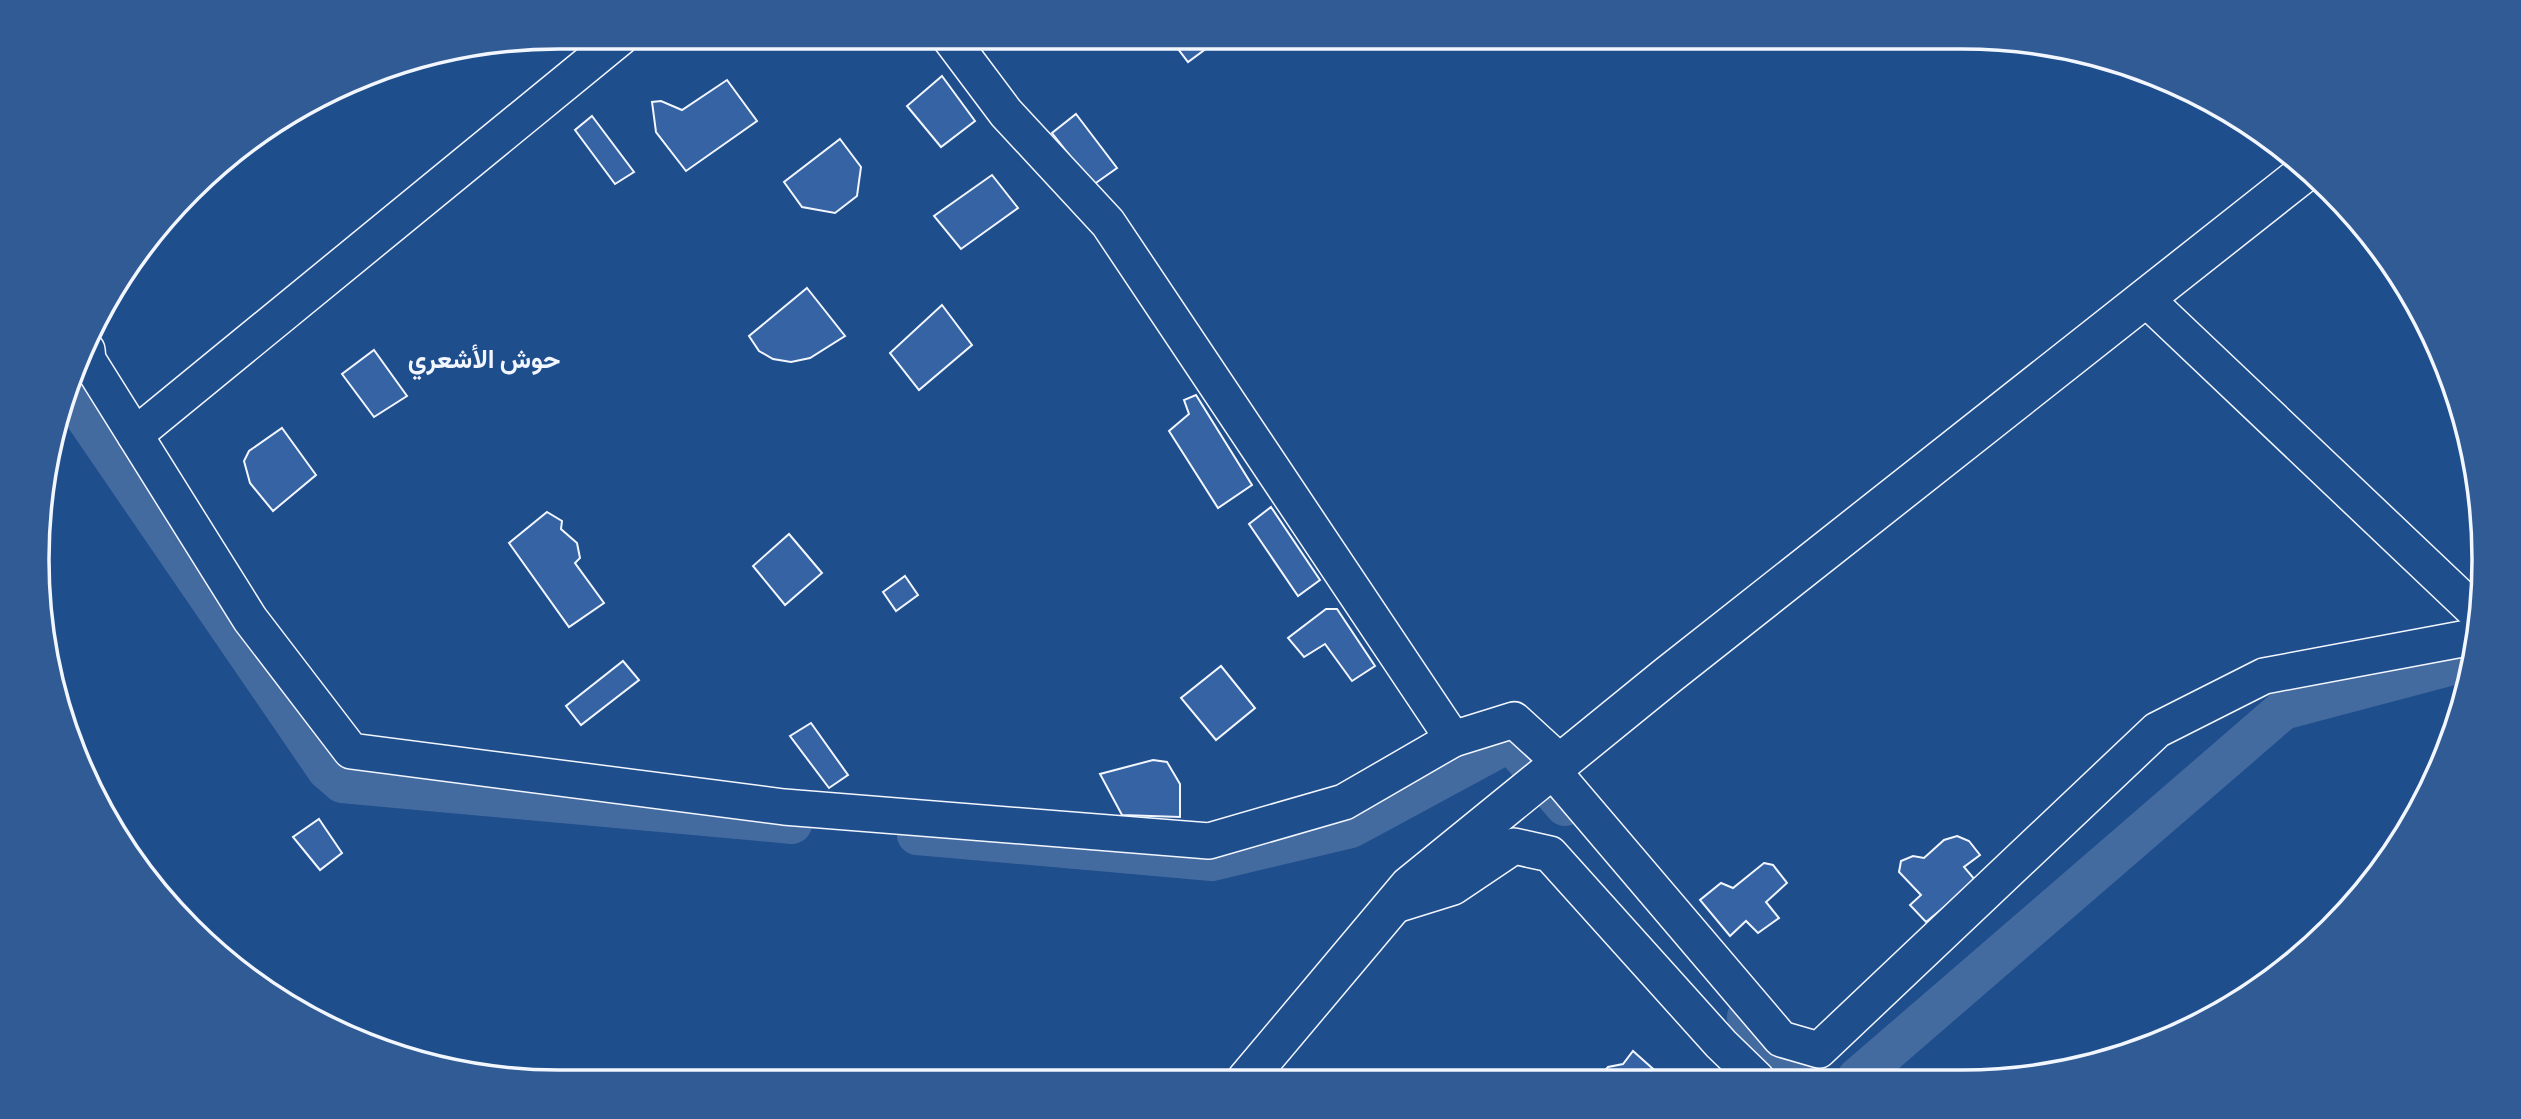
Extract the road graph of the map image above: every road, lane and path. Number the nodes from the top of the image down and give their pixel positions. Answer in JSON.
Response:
{"nodes":[{"id":1,"x":606,"y":49,"type":"edge"},
{"id":2,"x":958,"y":49,"type":"edge"},
{"id":3,"x":2299,"y":177,"type":"edge"},
{"id":4,"x":2145,"y":298,"type":"junction"},
{"id":5,"x":89,"y":362,"type":"edge"},
{"id":6,"x":135,"y":435,"type":"junction"},
{"id":7,"x":2470,"y":606,"type":"edge"},
{"id":8,"x":2466,"y":638,"type":"edge"},
{"id":9,"x":1453,"y":739,"type":"junction"},
{"id":10,"x":1556,"y":766,"type":"junction"},
{"id":11,"x":1392,"y":906,"type":"junction"},
{"id":12,"x":1254,"y":1070,"type":"edge"},
{"id":13,"x":1748,"y":1070,"type":"edge"}],
"edges":[{"from":1,"to":6,"type":"street"},
{"from":2,"to":9,"type":"street"},
{"from":3,"to":4,"type":"street"},
{"from":4,"to":7,"type":"street"},
{"from":4,"to":10,"type":"street"},
{"from":5,"to":6,"type":"street"},
{"from":6,"to":9,"type":"street"},
{"from":8,"to":10,"type":"street"},
{"from":9,"to":10,"type":"street"},
{"from":10,"to":11,"type":"street"},
{"from":11,"to":12,"type":"street"},
{"from":11,"to":13,"type":"street"}]}
